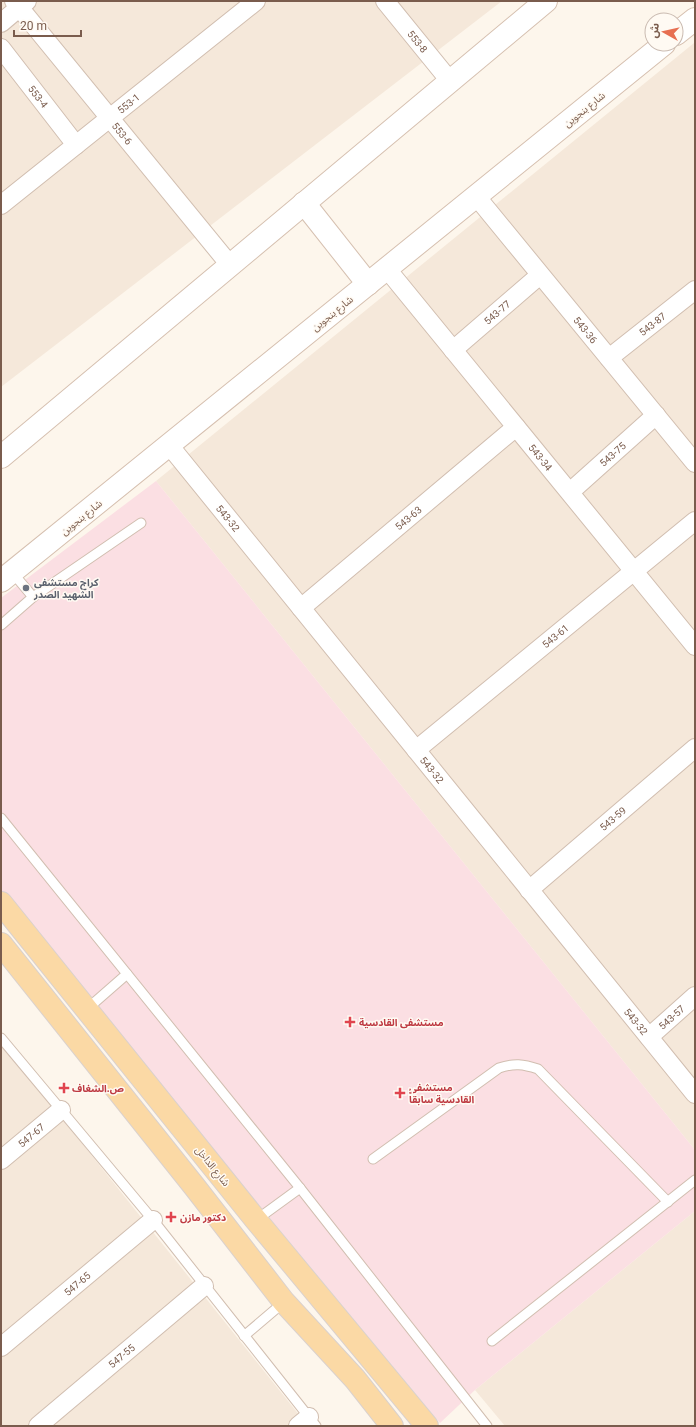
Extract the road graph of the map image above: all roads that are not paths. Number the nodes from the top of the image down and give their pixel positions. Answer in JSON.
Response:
{"nodes":[{"id":1,"x":256,"y":1,"type":"edge"},
{"id":2,"x":386,"y":1,"type":"edge"},
{"id":3,"x":546,"y":1,"type":"edge"},
{"id":4,"x":20,"y":3,"type":"edge"},
{"id":5,"x":695,"y":19,"type":"edge"},
{"id":6,"x":1,"y":22,"type":"edge"},
{"id":7,"x":684,"y":28,"type":"edge"},
{"id":8,"x":1,"y":48,"type":"edge"},
{"id":9,"x":654,"y":52,"type":"edge"},
{"id":10,"x":450,"y":81,"type":"junction"},
{"id":11,"x":110,"y":118,"type":"junction"},
{"id":12,"x":76,"y":145,"type":"junction"},
{"id":13,"x":476,"y":196,"type":"junction"},
{"id":14,"x":304,"y":203,"type":"junction"},
{"id":15,"x":1,"y":205,"type":"edge"},
{"id":16,"x":230,"y":265,"type":"junction"},
{"id":17,"x":386,"y":269,"type":"junction"},
{"id":18,"x":540,"y":275,"type":"junction"},
{"id":19,"x":368,"y":284,"type":"junction"},
{"id":20,"x":695,"y":290,"type":"edge"},
{"id":21,"x":453,"y":350,"type":"junction"},
{"id":22,"x":609,"y":358,"type":"junction"},
{"id":23,"x":656,"y":415,"type":"junction"},
{"id":24,"x":516,"y":427,"type":"junction"},
{"id":25,"x":169,"y":445,"type":"junction"},
{"id":26,"x":1,"y":457,"type":"edge"},
{"id":27,"x":695,"y":463,"type":"edge"},
{"id":28,"x":570,"y":492,"type":"junction"},
{"id":29,"x":695,"y":521,"type":"edge"},
{"id":30,"x":140,"y":523,"type":"dead end"},
{"id":31,"x":634,"y":571,"type":"junction"},
{"id":32,"x":7,"y":577,"type":"edge"},
{"id":33,"x":33,"y":597,"type":"junction"},
{"id":34,"x":301,"y":608,"type":"junction"},
{"id":35,"x":1,"y":625,"type":"edge"},
{"id":36,"x":695,"y":644,"type":"edge"},
{"id":37,"x":695,"y":748,"type":"edge"},
{"id":38,"x":416,"y":750,"type":"junction"},
{"id":39,"x":1,"y":818,"type":"edge"},
{"id":40,"x":530,"y":890,"type":"junction"},
{"id":41,"x":1,"y":903,"type":"edge"},
{"id":42,"x":1,"y":944,"type":"edge"},
{"id":43,"x":127,"y":974,"type":"junction"},
{"id":44,"x":695,"y":996,"type":"edge"},
{"id":45,"x":86,"y":1009,"type":"junction"},
{"id":46,"x":649,"y":1037,"type":"junction"},
{"id":47,"x":1,"y":1038,"type":"edge"},
{"id":48,"x":695,"y":1094,"type":"edge"},
{"id":49,"x":61,"y":1110,"type":"junction"},
{"id":50,"x":373,"y":1159,"type":"dead end"},
{"id":51,"x":1,"y":1160,"type":"edge"},
{"id":52,"x":695,"y":1180,"type":"edge"},
{"id":53,"x":300,"y":1188,"type":"junction"},
{"id":54,"x":668,"y":1202,"type":"junction"},
{"id":55,"x":153,"y":1220,"type":"junction"},
{"id":56,"x":256,"y":1220,"type":"junction"},
{"id":57,"x":204,"y":1286,"type":"junction"},
{"id":58,"x":284,"y":1302,"type":"junction"},
{"id":59,"x":244,"y":1336,"type":"junction"},
{"id":60,"x":492,"y":1341,"type":"dead end"},
{"id":61,"x":1,"y":1347,"type":"edge"},
{"id":62,"x":308,"y":1423,"type":"edge"},
{"id":63,"x":38,"y":1426,"type":"edge"},
{"id":64,"x":392,"y":1426,"type":"edge"},
{"id":65,"x":427,"y":1426,"type":"edge"},
{"id":66,"x":487,"y":1426,"type":"edge"}],
"edges":[{"from":1,"to":11,"type":"street","name":"553-1"},
{"from":2,"to":10,"type":"street","name":"553-8"},
{"from":3,"to":10,"type":"street"},
{"from":4,"to":6,"type":"street"},
{"from":4,"to":11,"type":"street","name":"553-6"},
{"from":5,"to":7,"type":"street"},
{"from":8,"to":12,"type":"street","name":"553-4"},
{"from":9,"to":13,"type":"street","name":"شارع بنجوين"},
{"from":10,"to":14,"type":"street"},
{"from":11,"to":12,"type":"street","name":"553-1"},
{"from":11,"to":16,"type":"street","name":"553-6"},
{"from":12,"to":15,"type":"street","name":"553-1"},
{"from":13,"to":17,"type":"street","name":"شارع بنجوين"},
{"from":13,"to":18,"type":"street","name":"543-36"},
{"from":14,"to":16,"type":"street"},
{"from":14,"to":19,"type":"street"},
{"from":16,"to":26,"type":"street"},
{"from":17,"to":19,"type":"street","name":"شارع بنجوين"},
{"from":17,"to":21,"type":"street","name":"543-34"},
{"from":18,"to":21,"type":"street","name":"543-77"},
{"from":18,"to":22,"type":"street","name":"543-36"},
{"from":19,"to":25,"type":"street","name":"شارع بنجوين"},
{"from":20,"to":22,"type":"street","name":"543-87"},
{"from":21,"to":24,"type":"street","name":"543-34"},
{"from":22,"to":23,"type":"street","name":"543-36"},
{"from":23,"to":27,"type":"street","name":"543-36"},
{"from":23,"to":28,"type":"street","name":"543-75"},
{"from":24,"to":28,"type":"street","name":"543-34"},
{"from":24,"to":34,"type":"street","name":"543-63"},
{"from":25,"to":32,"type":"street","name":"شارع بنجوين"},
{"from":25,"to":34,"type":"street","name":"543-32"},
{"from":28,"to":31,"type":"street","name":"543-34"},
{"from":29,"to":31,"type":"street","name":"543-61"},
{"from":30,"to":33,"type":"lane"},
{"from":31,"to":36,"type":"street","name":"543-34"},
{"from":31,"to":38,"type":"street","name":"543-61"},
{"from":32,"to":33,"type":"lane"},
{"from":33,"to":35,"type":"lane"},
{"from":34,"to":38,"type":"street","name":"543-32"},
{"from":37,"to":40,"type":"street","name":"543-59"},
{"from":38,"to":40,"type":"street","name":"543-32"},
{"from":39,"to":43,"type":"lane"},
{"from":40,"to":46,"type":"street","name":"543-32"},
{"from":41,"to":45,"type":"main road","name":"شارع الداخل"},
{"from":42,"to":58,"type":"main road"},
{"from":43,"to":45,"type":"lane"},
{"from":43,"to":53,"type":"lane"},
{"from":44,"to":46,"type":"street","name":"543-57"},
{"from":45,"to":56,"type":"main road","name":"شارع الداخل"},
{"from":46,"to":48,"type":"street","name":"543-32"},
{"from":47,"to":49,"type":"lane"},
{"from":49,"to":51,"type":"street","name":"547-67"},
{"from":49,"to":55,"type":"lane"},
{"from":50,"to":54,"type":"lane"},
{"from":52,"to":54,"type":"lane"},
{"from":53,"to":56,"type":"lane"},
{"from":53,"to":66,"type":"lane"},
{"from":54,"to":60,"type":"lane"},
{"from":55,"to":57,"type":"lane"},
{"from":55,"to":61,"type":"street","name":"547-65"},
{"from":56,"to":65,"type":"main road","name":"شارع الداخل"},
{"from":57,"to":59,"type":"lane"},
{"from":57,"to":63,"type":"street","name":"547-55"},
{"from":58,"to":59,"type":"lane"},
{"from":58,"to":64,"type":"main road"},
{"from":59,"to":62,"type":"lane"}]}
